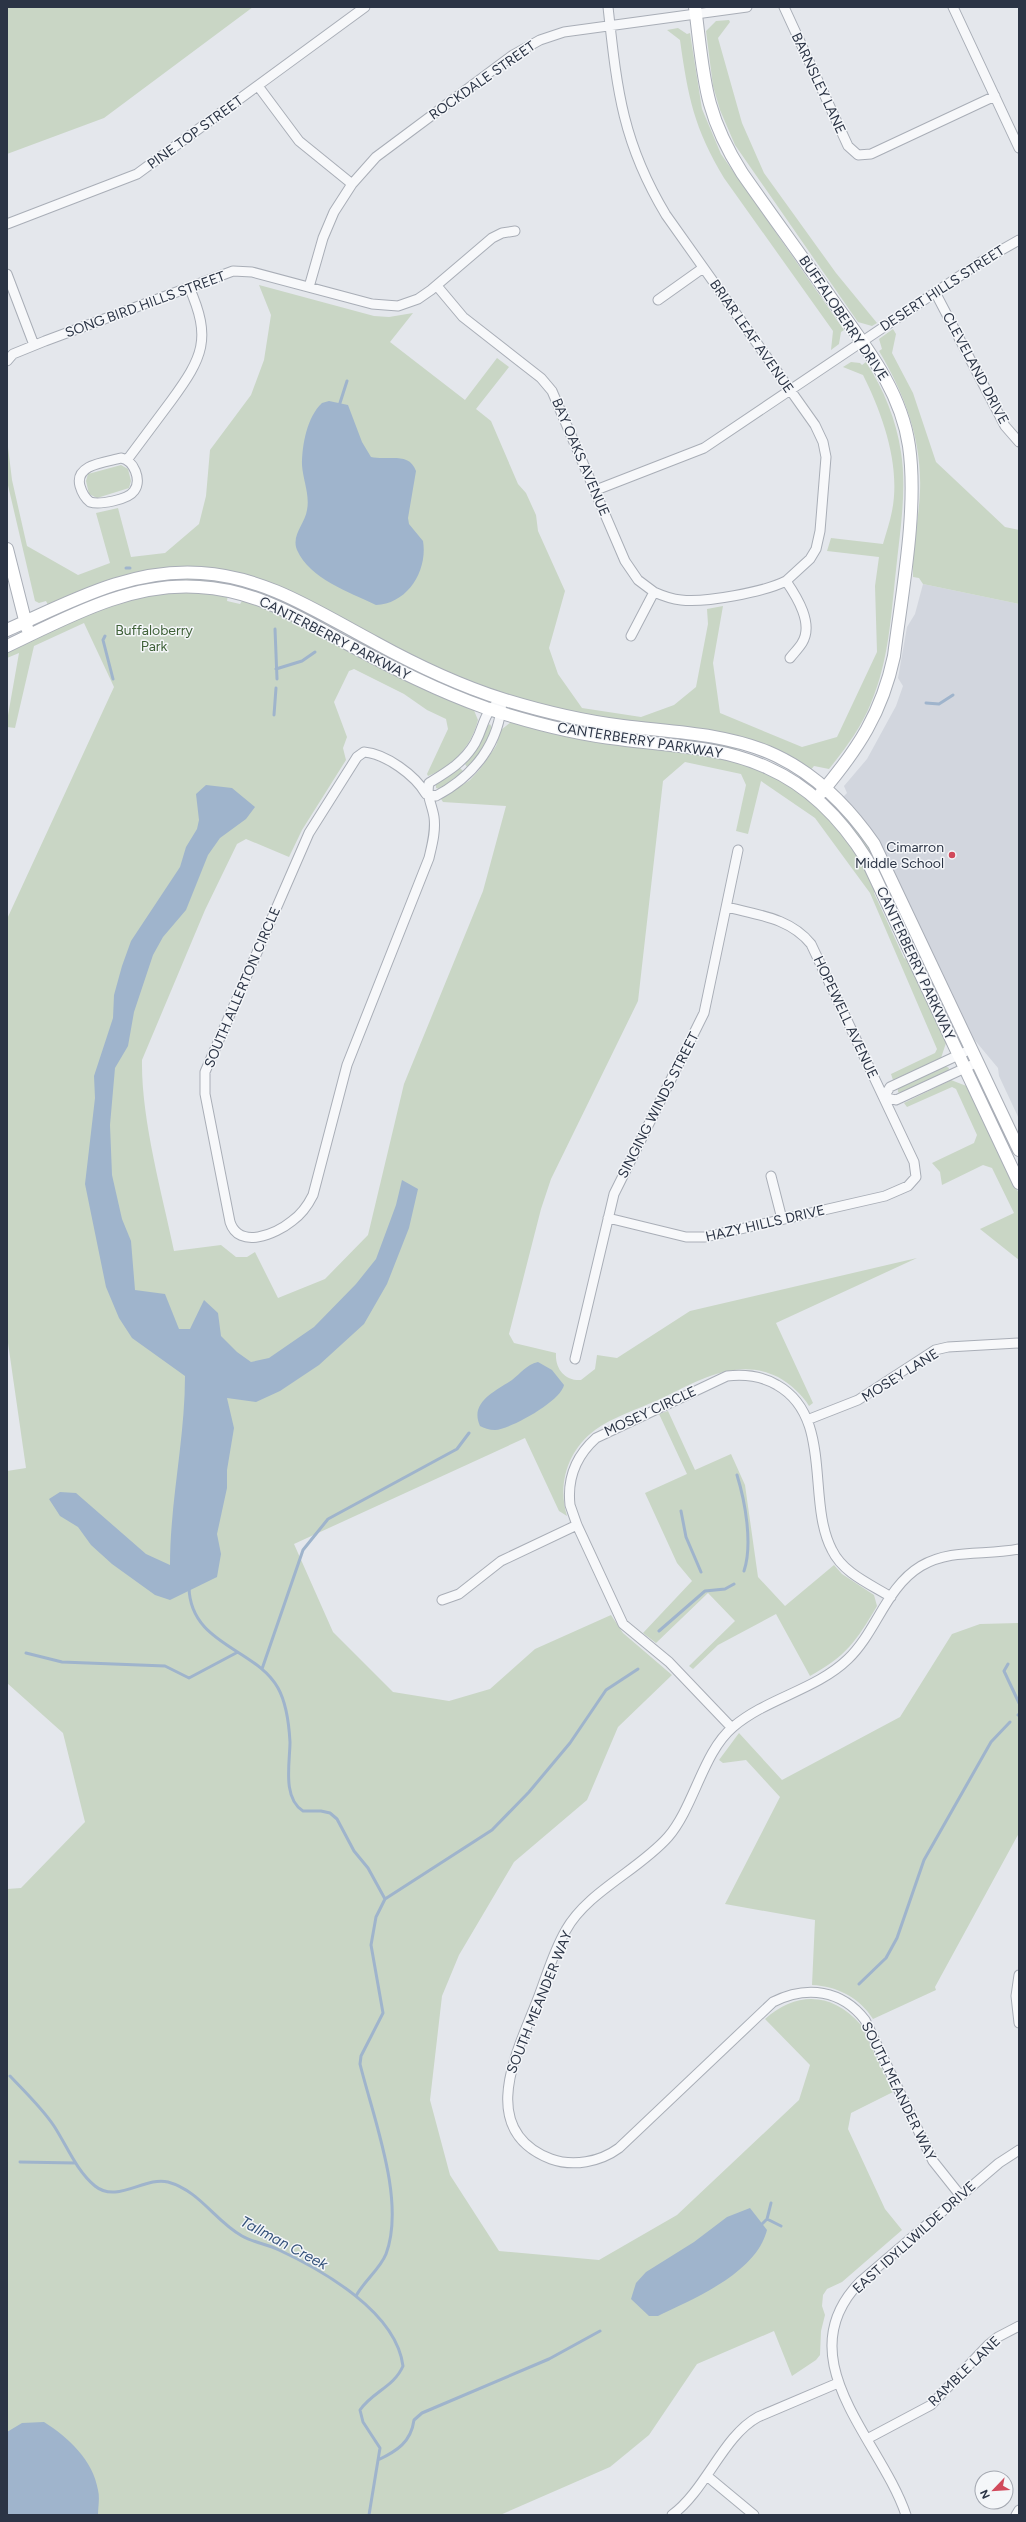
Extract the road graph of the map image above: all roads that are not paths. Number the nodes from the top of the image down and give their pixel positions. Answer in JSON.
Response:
{"nodes":[{"id":1,"x":365,"y":7,"type":"edge"},
{"id":2,"x":608,"y":7,"type":"edge"},
{"id":3,"x":747,"y":7,"type":"edge"},
{"id":4,"x":784,"y":7,"type":"edge"},
{"id":5,"x":953,"y":7,"type":"edge"},
{"id":6,"x":696,"y":11,"type":"edge"},
{"id":7,"x":610,"y":25,"type":"junction"},
{"id":8,"x":258,"y":86,"type":"junction"},
{"id":9,"x":994,"y":96,"type":"junction"},
{"id":10,"x":1019,"y":148,"type":"edge"},
{"id":11,"x":352,"y":184,"type":"junction"},
{"id":12,"x":7,"y":224,"type":"edge"},
{"id":13,"x":515,"y":231,"type":"dead end"},
{"id":14,"x":1019,"y":240,"type":"edge"},
{"id":15,"x":703,"y":268,"type":"junction"},
{"id":16,"x":7,"y":274,"type":"edge"},
{"id":17,"x":189,"y":286,"type":"junction"},
{"id":18,"x":437,"y":286,"type":"junction"},
{"id":19,"x":309,"y":287,"type":"junction"},
{"id":20,"x":935,"y":292,"type":"junction"},
{"id":21,"x":658,"y":300,"type":"dead end"},
{"id":22,"x":862,"y":341,"type":"junction"},
{"id":23,"x":34,"y":345,"type":"junction"},
{"id":24,"x":9,"y":356,"type":"edge"},
{"id":25,"x":790,"y":390,"type":"junction"},
{"id":26,"x":1019,"y":442,"type":"edge"},
{"id":27,"x":127,"y":460,"type":"junction"},
{"id":28,"x":596,"y":490,"type":"junction"},
{"id":29,"x":7,"y":549,"type":"edge"},
{"id":30,"x":786,"y":581,"type":"junction"},
{"id":31,"x":654,"y":592,"type":"junction"},
{"id":32,"x":25,"y":622,"type":"junction"},
{"id":33,"x":7,"y":630,"type":"edge"},
{"id":34,"x":30,"y":635,"type":"junction"},
{"id":35,"x":631,"y":636,"type":"dead end"},
{"id":36,"x":7,"y":646,"type":"edge"},
{"id":37,"x":790,"y":658,"type":"dead end"},
{"id":38,"x":502,"y":699,"type":"junction"},
{"id":39,"x":489,"y":709,"type":"junction"},
{"id":40,"x":501,"y":712,"type":"junction"},
{"id":41,"x":825,"y":788,"type":"junction"},
{"id":42,"x":426,"y":794,"type":"junction"},
{"id":43,"x":816,"y":798,"type":"junction"},
{"id":44,"x":738,"y":850,"type":"dead end"},
{"id":45,"x":727,"y":907,"type":"junction"},
{"id":46,"x":971,"y":1049,"type":"junction"},
{"id":47,"x":959,"y":1055,"type":"junction"},
{"id":48,"x":978,"y":1062,"type":"junction"},
{"id":49,"x":965,"y":1068,"type":"junction"},
{"id":50,"x":884,"y":1097,"type":"junction"},
{"id":51,"x":1019,"y":1150,"type":"edge"},
{"id":52,"x":772,"y":1176,"type":"dead end"},
{"id":53,"x":916,"y":1176,"type":"junction"},
{"id":54,"x":925,"y":1180,"type":"dead end"},
{"id":55,"x":1019,"y":1183,"type":"edge"},
{"id":56,"x":608,"y":1218,"type":"junction"},
{"id":57,"x":782,"y":1219,"type":"junction"},
{"id":58,"x":1019,"y":1343,"type":"edge"},
{"id":59,"x":575,"y":1359,"type":"dead end"},
{"id":60,"x":807,"y":1420,"type":"junction"},
{"id":61,"x":577,"y":1525,"type":"junction"},
{"id":62,"x":1019,"y":1549,"type":"edge"},
{"id":63,"x":891,"y":1597,"type":"junction"},
{"id":64,"x":442,"y":1600,"type":"dead end"},
{"id":65,"x":732,"y":1728,"type":"junction"},
{"id":66,"x":1019,"y":1975,"type":"edge"},
{"id":67,"x":1019,"y":2023,"type":"edge"},
{"id":68,"x":1019,"y":2150,"type":"edge"},
{"id":69,"x":960,"y":2195,"type":"junction"},
{"id":70,"x":1019,"y":2326,"type":"edge"},
{"id":71,"x":838,"y":2383,"type":"junction"},
{"id":72,"x":868,"y":2438,"type":"junction"},
{"id":73,"x":707,"y":2476,"type":"junction"},
{"id":74,"x":1019,"y":2510,"type":"edge"},
{"id":75,"x":672,"y":2515,"type":"edge"},
{"id":76,"x":754,"y":2515,"type":"edge"},
{"id":77,"x":906,"y":2515,"type":"edge"},
{"id":78,"x":1016,"y":2515,"type":"edge"}],
"edges":[{"from":1,"to":8,"type":"street","name":"PINE TOP STREET"},
{"from":2,"to":7,"type":"street","name":"BRIAR LEAF AVENUE"},
{"from":3,"to":6,"type":"street","name":"ROCKDALE STREET"},
{"from":4,"to":9,"type":"street","name":"BARNSLEY LANE"},
{"from":5,"to":9,"type":"street"},
{"from":6,"to":7,"type":"street","name":"ROCKDALE STREET"},
{"from":6,"to":22,"type":"street","name":"BUFFALOBERRY DRIVE"},
{"from":7,"to":11,"type":"street","name":"ROCKDALE STREET"},
{"from":7,"to":15,"type":"street","name":"BRIAR LEAF AVENUE"},
{"from":8,"to":11,"type":"street"},
{"from":8,"to":12,"type":"street","name":"PINE TOP STREET"},
{"from":9,"to":10,"type":"street"},
{"from":11,"to":19,"type":"street","name":"ROCKDALE STREET"},
{"from":13,"to":18,"type":"street","name":"SONG BIRD HILLS STREET"},
{"from":14,"to":20,"type":"street","name":"DESERT HILLS STREET"},
{"from":15,"to":21,"type":"street"},
{"from":15,"to":25,"type":"street","name":"BRIAR LEAF AVENUE"},
{"from":16,"to":23,"type":"street"},
{"from":17,"to":19,"type":"street","name":"SONG BIRD HILLS STREET"},
{"from":17,"to":23,"type":"street","name":"SONG BIRD HILLS STREET"},
{"from":17,"to":27,"type":"street"},
{"from":18,"to":19,"type":"street","name":"SONG BIRD HILLS STREET"},
{"from":18,"to":28,"type":"street","name":"BAY OAKS AVENUE"},
{"from":20,"to":22,"type":"street","name":"DESERT HILLS STREET"},
{"from":20,"to":26,"type":"street","name":"CLEVELAND DRIVE"},
{"from":22,"to":25,"type":"street","name":"DESERT HILLS STREET"},
{"from":22,"to":41,"type":"street","name":"BUFFALOBERRY DRIVE"},
{"from":23,"to":24,"type":"street","name":"SONG BIRD HILLS STREET"},
{"from":25,"to":28,"type":"street","name":"DESERT HILLS STREET"},
{"from":25,"to":30,"type":"street","name":"BRIAR LEAF AVENUE"},
{"from":27,"to":27,"type":"street"},
{"from":28,"to":31,"type":"street","name":"BAY OAKS AVENUE"},
{"from":29,"to":32,"type":"street"},
{"from":30,"to":31,"type":"street","name":"BRIAR LEAF AVENUE"},
{"from":30,"to":37,"type":"street"},
{"from":31,"to":35,"type":"street"},
{"from":32,"to":33,"type":"street","name":"CANTERBERRY PARKWAY"},
{"from":32,"to":34,"type":"street"},
{"from":32,"to":38,"type":"street","name":"CANTERBERRY PARKWAY"},
{"from":34,"to":36,"type":"street","name":"CANTERBERRY PARKWAY"},
{"from":34,"to":39,"type":"street","name":"CANTERBERRY PARKWAY"},
{"from":38,"to":39,"type":"street"},
{"from":38,"to":40,"type":"street"},
{"from":38,"to":41,"type":"street","name":"CANTERBERRY PARKWAY"},
{"from":39,"to":40,"type":"street","name":"CANTERBERRY PARKWAY"},
{"from":39,"to":42,"type":"street"},
{"from":40,"to":42,"type":"street"},
{"from":40,"to":43,"type":"street","name":"CANTERBERRY PARKWAY"},
{"from":41,"to":43,"type":"street","name":"BUFFALOBERRY DRIVE"},
{"from":41,"to":46,"type":"street","name":"CANTERBERRY PARKWAY"},
{"from":42,"to":42,"type":"street","name":"SOUTH ALLERTON CIRCLE"},
{"from":43,"to":47,"type":"street","name":"CANTERBERRY PARKWAY"},
{"from":44,"to":45,"type":"street","name":"SINGING WINDS STREET"},
{"from":45,"to":50,"type":"street","name":"HOPEWELL AVENUE"},
{"from":45,"to":56,"type":"street","name":"SINGING WINDS STREET"},
{"from":46,"to":47,"type":"street"},
{"from":46,"to":48,"type":"street","name":"CANTERBERRY PARKWAY"},
{"from":47,"to":49,"type":"street","name":"CANTERBERRY PARKWAY"},
{"from":47,"to":50,"type":"street"},
{"from":48,"to":49,"type":"street"},
{"from":48,"to":51,"type":"street","name":"CANTERBERRY PARKWAY"},
{"from":49,"to":50,"type":"street"},
{"from":49,"to":55,"type":"street","name":"CANTERBERRY PARKWAY"},
{"from":50,"to":53,"type":"street","name":"HOPEWELL AVENUE"},
{"from":52,"to":57,"type":"street"},
{"from":53,"to":54,"type":"street"},
{"from":53,"to":57,"type":"street","name":"HAZY HILLS DRIVE"},
{"from":56,"to":57,"type":"street","name":"HAZY HILLS DRIVE"},
{"from":56,"to":59,"type":"street","name":"SINGING WINDS STREET"},
{"from":58,"to":60,"type":"street","name":"MOSEY LANE"},
{"from":60,"to":61,"type":"street","name":"MOSEY CIRCLE"},
{"from":60,"to":63,"type":"street","name":"MOSEY CIRCLE"},
{"from":61,"to":64,"type":"street"},
{"from":61,"to":65,"type":"street","name":"MOSEY CIRCLE"},
{"from":62,"to":63,"type":"street","name":"SOUTH MEANDER WAY"},
{"from":63,"to":65,"type":"street","name":"SOUTH MEANDER WAY"},
{"from":65,"to":69,"type":"street","name":"SOUTH MEANDER WAY"},
{"from":66,"to":67,"type":"street"},
{"from":68,"to":69,"type":"street","name":"EAST IDYLLWILDE DRIVE"},
{"from":69,"to":71,"type":"street","name":"EAST IDYLLWILDE DRIVE"},
{"from":70,"to":72,"type":"street","name":"RAMBLE LANE"},
{"from":71,"to":72,"type":"street","name":"EAST IDYLLWILDE DRIVE"},
{"from":71,"to":73,"type":"street"},
{"from":72,"to":77,"type":"street","name":"EAST IDYLLWILDE DRIVE"},
{"from":73,"to":75,"type":"street"},
{"from":73,"to":76,"type":"street"},
{"from":74,"to":78,"type":"street"}]}
